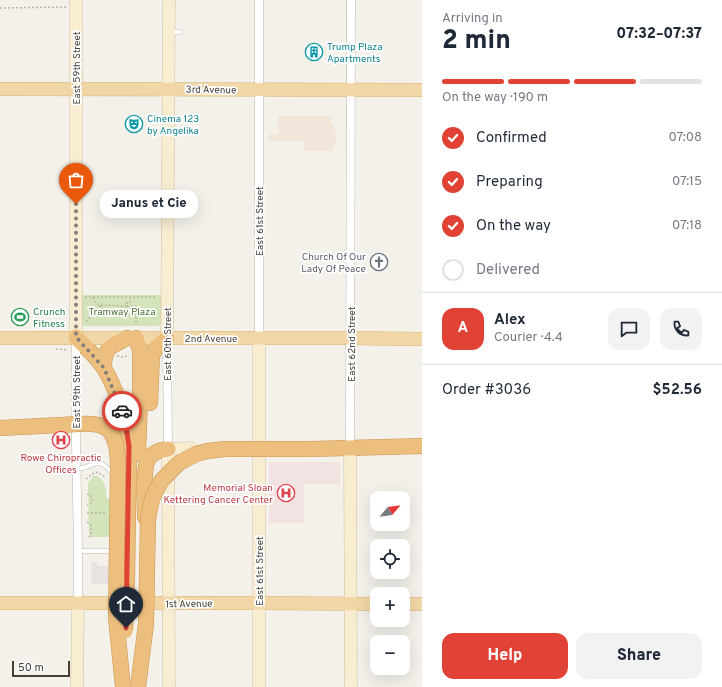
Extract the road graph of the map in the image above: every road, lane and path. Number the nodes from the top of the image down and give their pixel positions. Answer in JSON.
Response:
{"nodes":[{"id":1,"x":169,"y":0,"type":"edge"},
{"id":2,"x":259,"y":0,"type":"edge"},
{"id":3,"x":351,"y":0,"type":"edge"},
{"id":4,"x":76,"y":3,"type":"edge"},
{"id":5,"x":0,"y":8,"type":"edge"},
{"id":6,"x":0,"y":89,"type":"edge"},
{"id":7,"x":76,"y":89,"type":"junction"},
{"id":8,"x":169,"y":89,"type":"junction"},
{"id":9,"x":259,"y":90,"type":"junction"},
{"id":10,"x":350,"y":90,"type":"junction"},
{"id":11,"x":422,"y":90,"type":"edge"},
{"id":12,"x":84,"y":297,"type":"dead end"},
{"id":13,"x":93,"y":297,"type":"junction"},
{"id":14,"x":127,"y":297,"type":"junction"},
{"id":15,"x":159,"y":297,"type":"dead end"},
{"id":16,"x":127,"y":302,"type":"junction"},
{"id":17,"x":131,"y":302,"type":"dead end"},
{"id":18,"x":101,"y":306,"type":"junction"},
{"id":19,"x":127,"y":306,"type":"junction"},
{"id":20,"x":127,"y":314,"type":"junction"},
{"id":21,"x":136,"y":315,"type":"junction"},
{"id":22,"x":86,"y":322,"type":"dead end"},
{"id":23,"x":133,"y":333,"type":"junction"},
{"id":24,"x":76,"y":337,"type":"junction"},
{"id":25,"x":0,"y":338,"type":"edge"},
{"id":26,"x":167,"y":338,"type":"junction"},
{"id":27,"x":259,"y":338,"type":"junction"},
{"id":28,"x":351,"y":338,"type":"junction"},
{"id":29,"x":422,"y":339,"type":"edge"},
{"id":30,"x":114,"y":354,"type":"dead end"},
{"id":31,"x":131,"y":354,"type":"dead end"},
{"id":32,"x":104,"y":368,"type":"junction"},
{"id":33,"x":0,"y":421,"type":"edge"},
{"id":34,"x":36,"y":426,"type":"junction"},
{"id":35,"x":0,"y":428,"type":"edge"},
{"id":36,"x":138,"y":442,"type":"junction"},
{"id":37,"x":259,"y":442,"type":"dead end"},
{"id":38,"x":422,"y":446,"type":"edge"},
{"id":39,"x":192,"y":448,"type":"dead end"},
{"id":40,"x":168,"y":449,"type":"junction"},
{"id":41,"x":350,"y":449,"type":"junction"},
{"id":42,"x":259,"y":456,"type":"dead end"},
{"id":43,"x":76,"y":469,"type":"junction"},
{"id":44,"x":86,"y":494,"type":"dead end"},
{"id":45,"x":87,"y":505,"type":"dead end"},
{"id":46,"x":121,"y":506,"type":"joint"},
{"id":47,"x":87,"y":513,"type":"dead end"},
{"id":48,"x":107,"y":513,"type":"dead end"},
{"id":49,"x":87,"y":522,"type":"dead end"},
{"id":50,"x":88,"y":538,"type":"dead end"},
{"id":51,"x":78,"y":551,"type":"junction"},
{"id":52,"x":111,"y":551,"type":"dead end"},
{"id":53,"x":132,"y":584,"type":"junction"},
{"id":54,"x":0,"y":603,"type":"edge"},
{"id":55,"x":259,"y":603,"type":"junction"},
{"id":56,"x":78,"y":604,"type":"junction"},
{"id":57,"x":169,"y":604,"type":"junction"},
{"id":58,"x":351,"y":604,"type":"junction"},
{"id":59,"x":370,"y":604,"type":"edge"},
{"id":60,"x":410,"y":604,"type":"edge"},
{"id":61,"x":422,"y":604,"type":"edge"},
{"id":62,"x":77,"y":687,"type":"edge"},
{"id":63,"x":123,"y":687,"type":"edge"},
{"id":64,"x":138,"y":687,"type":"edge"},
{"id":65,"x":141,"y":687,"type":"edge"},
{"id":66,"x":169,"y":687,"type":"edge"},
{"id":67,"x":259,"y":687,"type":"edge"},
{"id":68,"x":351,"y":687,"type":"edge"}],
"edges":[{"from":1,"to":8,"type":"main road","name":"East 60th Street"},
{"from":2,"to":9,"type":"street","name":"East 61st Street"},
{"from":3,"to":10,"type":"street","name":"East 62nd Street"},
{"from":4,"to":5,"type":"path"},
{"from":4,"to":7,"type":"main road","name":"East 59th Street"},
{"from":6,"to":7,"type":"main road","name":"3rd Avenue"},
{"from":7,"to":8,"type":"main road","name":"3rd Avenue"},
{"from":7,"to":24,"type":"main road","name":"East 59th Street"},
{"from":8,"to":9,"type":"main road","name":"3rd Avenue"},
{"from":8,"to":26,"type":"main road","name":"East 60th Street"},
{"from":9,"to":10,"type":"main road","name":"3rd Avenue"},
{"from":9,"to":27,"type":"street","name":"East 61st Street"},
{"from":10,"to":11,"type":"main road","name":"3rd Avenue"},
{"from":10,"to":28,"type":"street","name":"East 62nd Street"},
{"from":12,"to":13,"type":"path"},
{"from":13,"to":14,"type":"path"},
{"from":13,"to":18,"type":"path"},
{"from":14,"to":15,"type":"path"},
{"from":14,"to":16,"type":"path"},
{"from":16,"to":17,"type":"path"},
{"from":16,"to":19,"type":"path"},
{"from":18,"to":19,"type":"path"},
{"from":18,"to":20,"type":"path"},
{"from":18,"to":22,"type":"path"},
{"from":19,"to":20,"type":"path"},
{"from":19,"to":21,"type":"path"},
{"from":20,"to":21,"type":"path"},
{"from":21,"to":23,"type":"path"},
{"from":23,"to":24,"type":"main road","name":"2nd Avenue"},
{"from":23,"to":26,"type":"main road","name":"2nd Avenue"},
{"from":23,"to":32,"type":"highway"},
{"from":23,"to":36,"type":"highway"},
{"from":24,"to":25,"type":"main road","name":"2nd Avenue"},
{"from":24,"to":32,"type":"highway"},
{"from":24,"to":43,"type":"street","name":"East 59th Street"},
{"from":26,"to":27,"type":"main road","name":"2nd Avenue"},
{"from":26,"to":36,"type":"highway"},
{"from":26,"to":40,"type":"street","name":"East 60th Street"},
{"from":27,"to":28,"type":"main road","name":"2nd Avenue"},
{"from":27,"to":37,"type":"main road","name":"East 61st Street"},
{"from":28,"to":29,"type":"main road","name":"2nd Avenue"},
{"from":28,"to":41,"type":"street","name":"East 62nd Street"},
{"from":30,"to":31,"type":"path"},
{"from":32,"to":53,"type":"highway"},
{"from":33,"to":34,"type":"highway"},
{"from":34,"to":35,"type":"highway"},
{"from":34,"to":63,"type":"highway","bridge":true},
{"from":36,"to":53,"type":"highway"},
{"from":38,"to":41,"type":"highway"},
{"from":39,"to":40,"type":"main road"},
{"from":40,"to":53,"type":"highway"},
{"from":40,"to":57,"type":"main road","name":"East 60th Street"},
{"from":41,"to":58,"type":"main road","name":"East 62nd Street"},
{"from":41,"to":64,"type":"highway","bridge":true},
{"from":42,"to":55,"type":"main road","name":"East 61st Street"},
{"from":43,"to":46,"type":"lane"},
{"from":43,"to":51,"type":"street","name":"East 59th Street"},
{"from":44,"to":45,"type":"path"},
{"from":46,"to":53,"type":"street"},
{"from":47,"to":48,"type":"path"},
{"from":49,"to":50,"type":"path"},
{"from":51,"to":52,"type":"lane"},
{"from":51,"to":56,"type":"street","name":"East 59th Street"},
{"from":53,"to":63,"type":"highway","bridge":true},
{"from":53,"to":64,"type":"highway","bridge":true},
{"from":53,"to":65,"type":"highway","bridge":true},
{"from":54,"to":56,"type":"main road","name":"1st Avenue"},
{"from":55,"to":57,"type":"main road","name":"1st Avenue"},
{"from":55,"to":58,"type":"main road","name":"1st Avenue"},
{"from":55,"to":67,"type":"main road","name":"East 61st Street"},
{"from":56,"to":57,"type":"main road","name":"1st Avenue"},
{"from":56,"to":62,"type":"main road","name":"East 59th Street"},
{"from":57,"to":66,"type":"main road","name":"East 60th Street"},
{"from":58,"to":59,"type":"main road","name":"1st Avenue"},
{"from":58,"to":68,"type":"main road","name":"East 62nd Street"},
{"from":60,"to":61,"type":"main road"}]}
